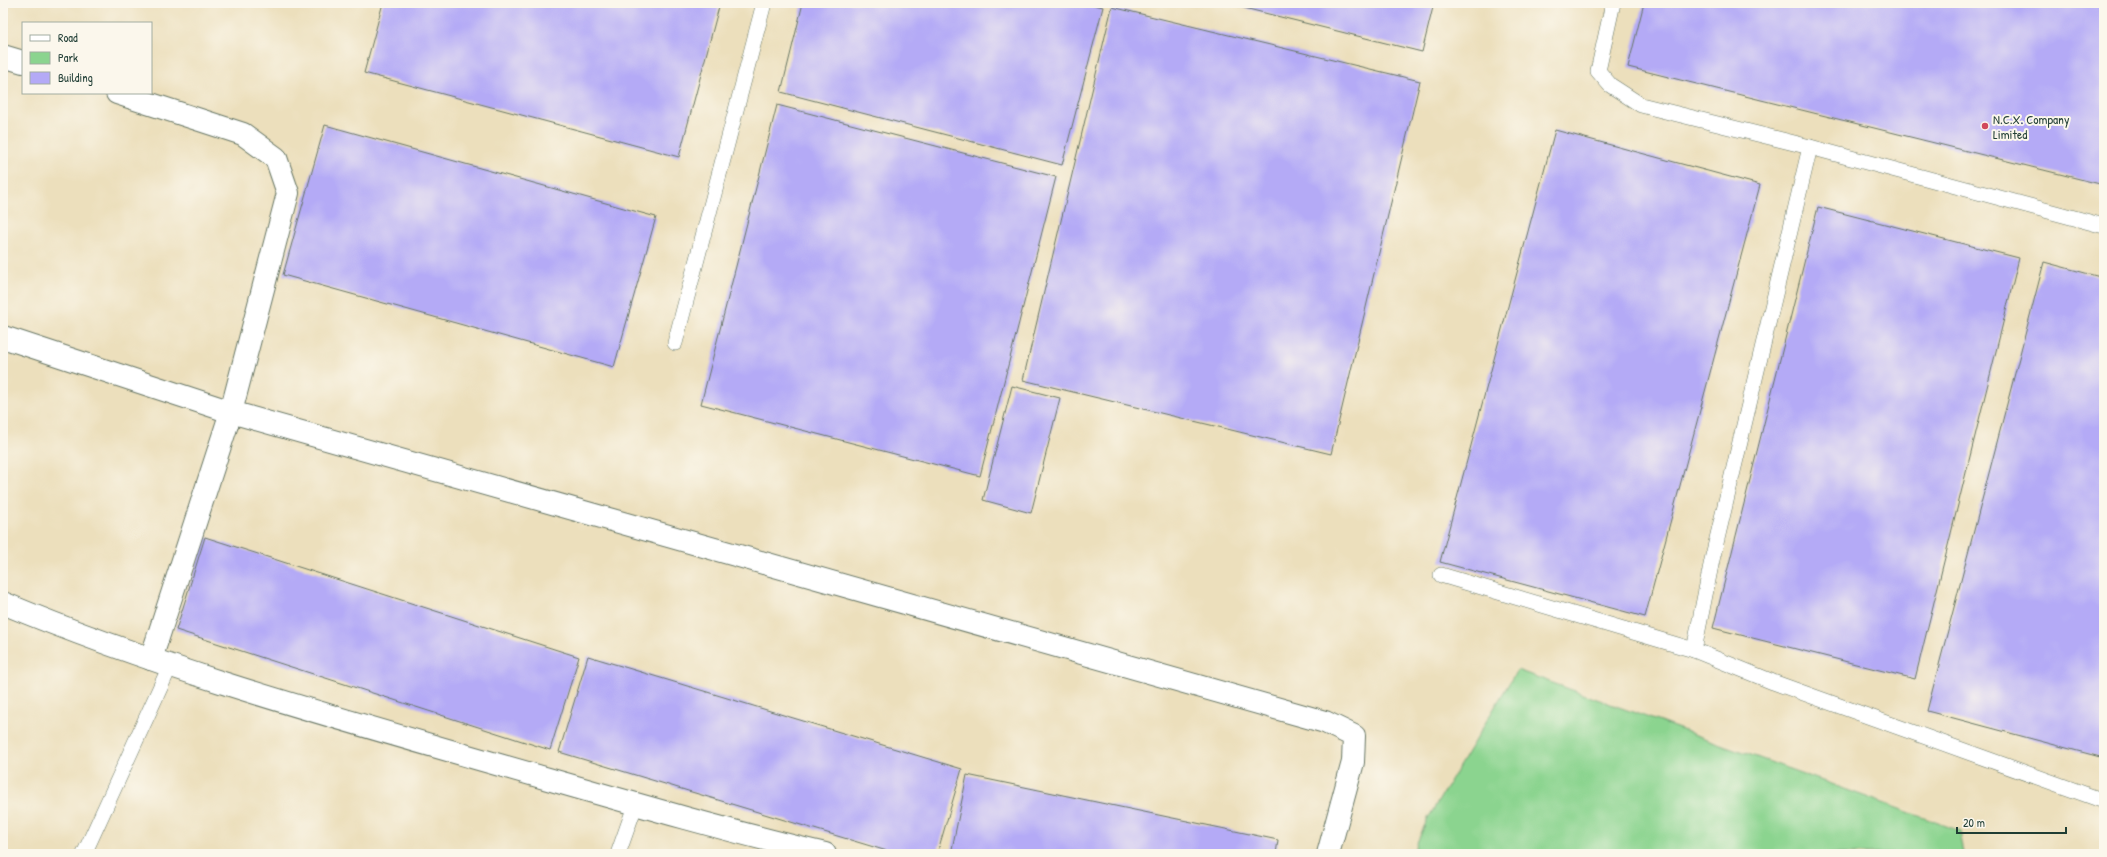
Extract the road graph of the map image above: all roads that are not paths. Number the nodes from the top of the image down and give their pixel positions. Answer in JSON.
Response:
{"nodes":[{"id":1,"x":764,"y":3,"type":"edge"},
{"id":2,"x":1614,"y":3,"type":"edge"},
{"id":3,"x":3,"y":56,"type":"edge"},
{"id":4,"x":22,"y":62,"type":"edge"},
{"id":5,"x":120,"y":94,"type":"edge"},
{"id":6,"x":1810,"y":146,"type":"junction"},
{"id":7,"x":2104,"y":226,"type":"edge"},
{"id":8,"x":3,"y":337,"type":"edge"},
{"id":9,"x":675,"y":344,"type":"dead end"},
{"id":10,"x":231,"y":412,"type":"junction"},
{"id":11,"x":1441,"y":575,"type":"dead end"},
{"id":12,"x":3,"y":603,"type":"edge"},
{"id":13,"x":1694,"y":650,"type":"junction"},
{"id":14,"x":160,"y":663,"type":"junction"},
{"id":15,"x":2104,"y":801,"type":"edge"},
{"id":16,"x":636,"y":803,"type":"junction"},
{"id":17,"x":84,"y":854,"type":"edge"},
{"id":18,"x":618,"y":854,"type":"edge"},
{"id":19,"x":825,"y":854,"type":"edge"},
{"id":20,"x":1328,"y":854,"type":"edge"}],
"edges":[{"from":1,"to":9,"type":"lane"},
{"from":2,"to":6,"type":"lane"},
{"from":3,"to":4,"type":"street"},
{"from":5,"to":10,"type":"street"},
{"from":6,"to":7,"type":"lane"},
{"from":6,"to":13,"type":"lane"},
{"from":8,"to":10,"type":"street"},
{"from":10,"to":14,"type":"street"},
{"from":10,"to":20,"type":"street"},
{"from":11,"to":13,"type":"lane"},
{"from":12,"to":14,"type":"street"},
{"from":13,"to":15,"type":"lane"},
{"from":14,"to":16,"type":"street"},
{"from":14,"to":17,"type":"lane"},
{"from":16,"to":18,"type":"lane"},
{"from":16,"to":19,"type":"street"}]}
